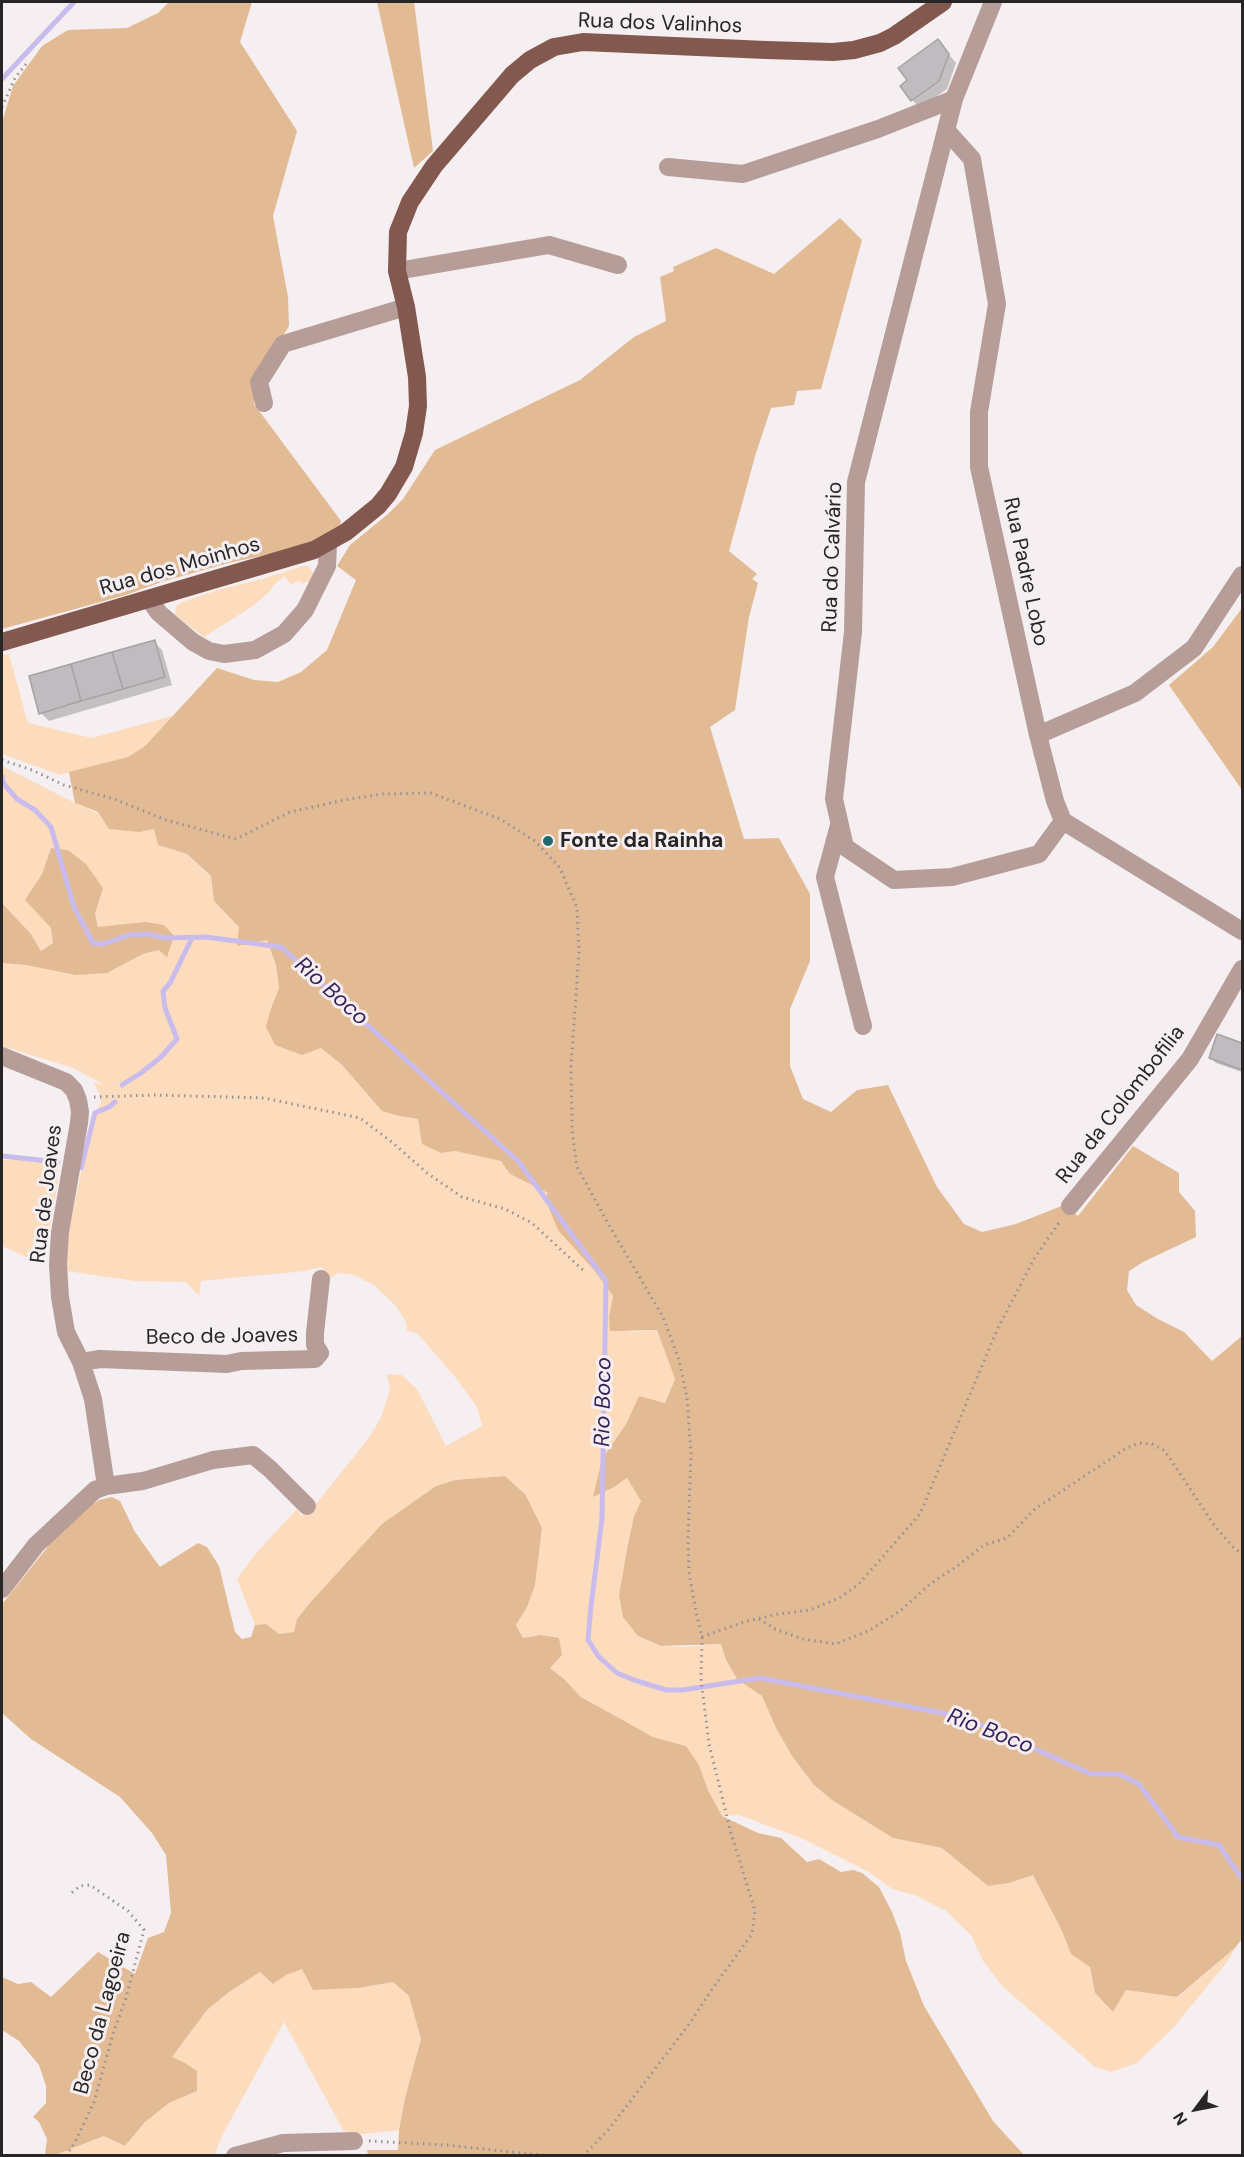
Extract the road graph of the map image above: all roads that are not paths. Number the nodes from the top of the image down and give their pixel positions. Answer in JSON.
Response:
{"nodes":[{"id":1,"x":943,"y":2,"type":"edge"},
{"id":2,"x":993,"y":2,"type":"edge"},
{"id":3,"x":954,"y":99,"type":"junction"},
{"id":4,"x":947,"y":131,"type":"junction"},
{"id":5,"x":668,"y":167,"type":"dead end"},
{"id":6,"x":618,"y":265,"type":"dead end"},
{"id":7,"x":397,"y":271,"type":"junction"},
{"id":8,"x":406,"y":308,"type":"junction"},
{"id":9,"x":264,"y":403,"type":"dead end"},
{"id":10,"x":363,"y":519,"type":"joint"},
{"id":11,"x":328,"y":544,"type":"junction"},
{"id":12,"x":1242,"y":575,"type":"edge"},
{"id":13,"x":149,"y":599,"type":"junction"},
{"id":14,"x":2,"y":642,"type":"edge"},
{"id":15,"x":1038,"y":735,"type":"junction"},
{"id":16,"x":1063,"y":820,"type":"junction"},
{"id":17,"x":840,"y":822,"type":"junction"},
{"id":18,"x":1242,"y":931,"type":"edge"},
{"id":19,"x":1242,"y":969,"type":"edge"},
{"id":20,"x":863,"y":1026,"type":"dead end"},
{"id":21,"x":2,"y":1056,"type":"edge"},
{"id":22,"x":1070,"y":1206,"type":"road end"},
{"id":23,"x":321,"y":1279,"type":"dead end"},
{"id":24,"x":81,"y":1362,"type":"junction"},
{"id":25,"x":106,"y":1486,"type":"junction"},
{"id":26,"x":307,"y":1506,"type":"dead end"},
{"id":27,"x":2,"y":1589,"type":"edge"},
{"id":28,"x":354,"y":2141,"type":"road end"},
{"id":29,"x":235,"y":2156,"type":"edge"}],
"edges":[{"from":1,"to":7,"type":"main road","name":"Rua dos Valinhos"},
{"from":2,"to":3,"type":"street","name":"Rua do Calvário"},
{"from":3,"to":4,"type":"street","name":"Rua do Calvário"},
{"from":3,"to":5,"type":"street"},
{"from":4,"to":15,"type":"street","name":"Rua Padre Lobo"},
{"from":4,"to":17,"type":"street","name":"Rua do Calvário"},
{"from":6,"to":7,"type":"street"},
{"from":7,"to":8,"type":"main road","name":"Rua dos Valinhos"},
{"from":8,"to":9,"type":"street"},
{"from":8,"to":10,"type":"main road","name":"Rua dos Valinhos"},
{"from":10,"to":11,"type":"main road","name":"Rua dos Moinhos"},
{"from":11,"to":13,"type":"main road","name":"Rua dos Moinhos"},
{"from":11,"to":13,"type":"street"},
{"from":12,"to":15,"type":"street"},
{"from":13,"to":14,"type":"main road","name":"Rua dos Moinhos"},
{"from":15,"to":16,"type":"street","name":"Rua Padre Lobo"},
{"from":16,"to":17,"type":"street","name":"Rua do Calvário"},
{"from":16,"to":18,"type":"street"},
{"from":17,"to":20,"type":"street"},
{"from":19,"to":22,"type":"street","name":"Rua da Colombofilia"},
{"from":21,"to":24,"type":"street","name":"Rua de Joaves"},
{"from":23,"to":24,"type":"street","name":"Beco de Joaves"},
{"from":24,"to":25,"type":"street","name":"Rua de Joaves"},
{"from":25,"to":26,"type":"street"},
{"from":25,"to":27,"type":"street"},
{"from":28,"to":29,"type":"street"}]}
